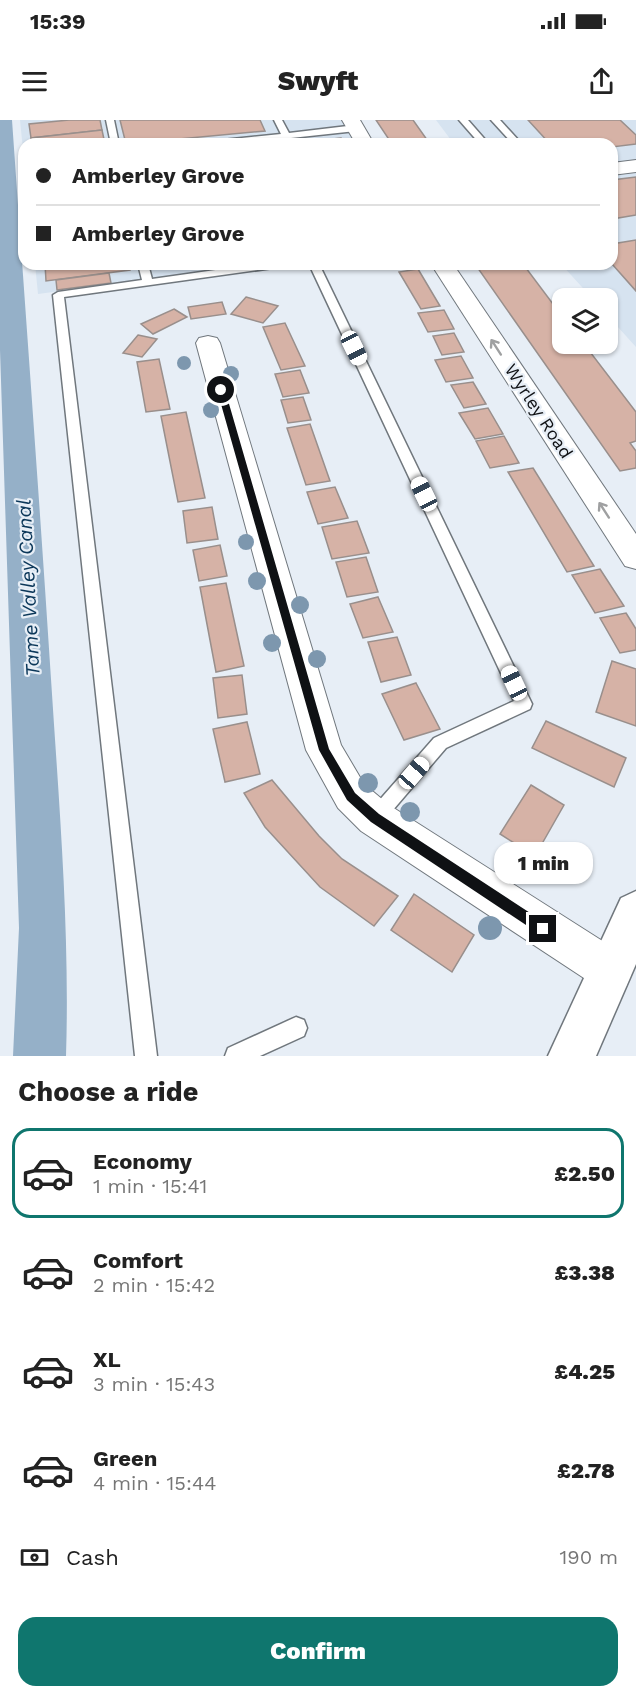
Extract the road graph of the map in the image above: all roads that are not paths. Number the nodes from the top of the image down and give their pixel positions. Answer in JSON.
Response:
{"nodes":[{"id":1,"x":110,"y":120,"type":"edge"},
{"id":2,"x":278,"y":120,"type":"edge"},
{"id":3,"x":463,"y":120,"type":"edge"},
{"id":4,"x":495,"y":120,"type":"edge"},
{"id":5,"x":353,"y":124,"type":"edge"},
{"id":6,"x":114,"y":138,"type":"edge"},
{"id":7,"x":287,"y":138,"type":"edge"},
{"id":8,"x":296,"y":138,"type":"edge"},
{"id":9,"x":361,"y":138,"type":"edge"},
{"id":10,"x":480,"y":138,"type":"edge"},
{"id":11,"x":512,"y":138,"type":"edge"},
{"id":12,"x":636,"y":166,"type":"edge"},
{"id":13,"x":618,"y":169,"type":"edge"},
{"id":14,"x":145,"y":270,"type":"edge"},
{"id":15,"x":238,"y":270,"type":"edge"},
{"id":16,"x":317,"y":270,"type":"edge"},
{"id":17,"x":446,"y":270,"type":"edge"},
{"id":18,"x":148,"y":283,"type":"junction"},
{"id":19,"x":208,"y":344,"type":"dead end"},
{"id":20,"x":636,"y":558,"type":"edge"},
{"id":21,"x":375,"y":818,"type":"junction"},
{"id":22,"x":636,"y":913,"type":"edge"},
{"id":23,"x":611,"y":971,"type":"junction"},
{"id":24,"x":296,"y":1028,"type":"dead end"},
{"id":25,"x":146,"y":1056,"type":"edge"},
{"id":26,"x":236,"y":1056,"type":"edge"},
{"id":27,"x":572,"y":1056,"type":"edge"}],
"edges":[{"from":1,"to":6,"type":"lane"},
{"from":2,"to":7,"type":"lane"},
{"from":3,"to":10,"type":"lane"},
{"from":4,"to":11,"type":"lane"},
{"from":5,"to":8,"type":"lane"},
{"from":5,"to":9,"type":"street"},
{"from":12,"to":13,"type":"street"},
{"from":14,"to":18,"type":"lane"},
{"from":15,"to":18,"type":"lane"},
{"from":16,"to":21,"type":"lane"},
{"from":20,"to":17,"type":"street","name":"Wyrley Road","one_way":true},
{"from":18,"to":25,"type":"lane"},
{"from":19,"to":21,"type":"street"},
{"from":21,"to":23,"type":"street"},
{"from":22,"to":23,"type":"main road"},
{"from":23,"to":27,"type":"main road"},
{"from":24,"to":26,"type":"lane"}]}
